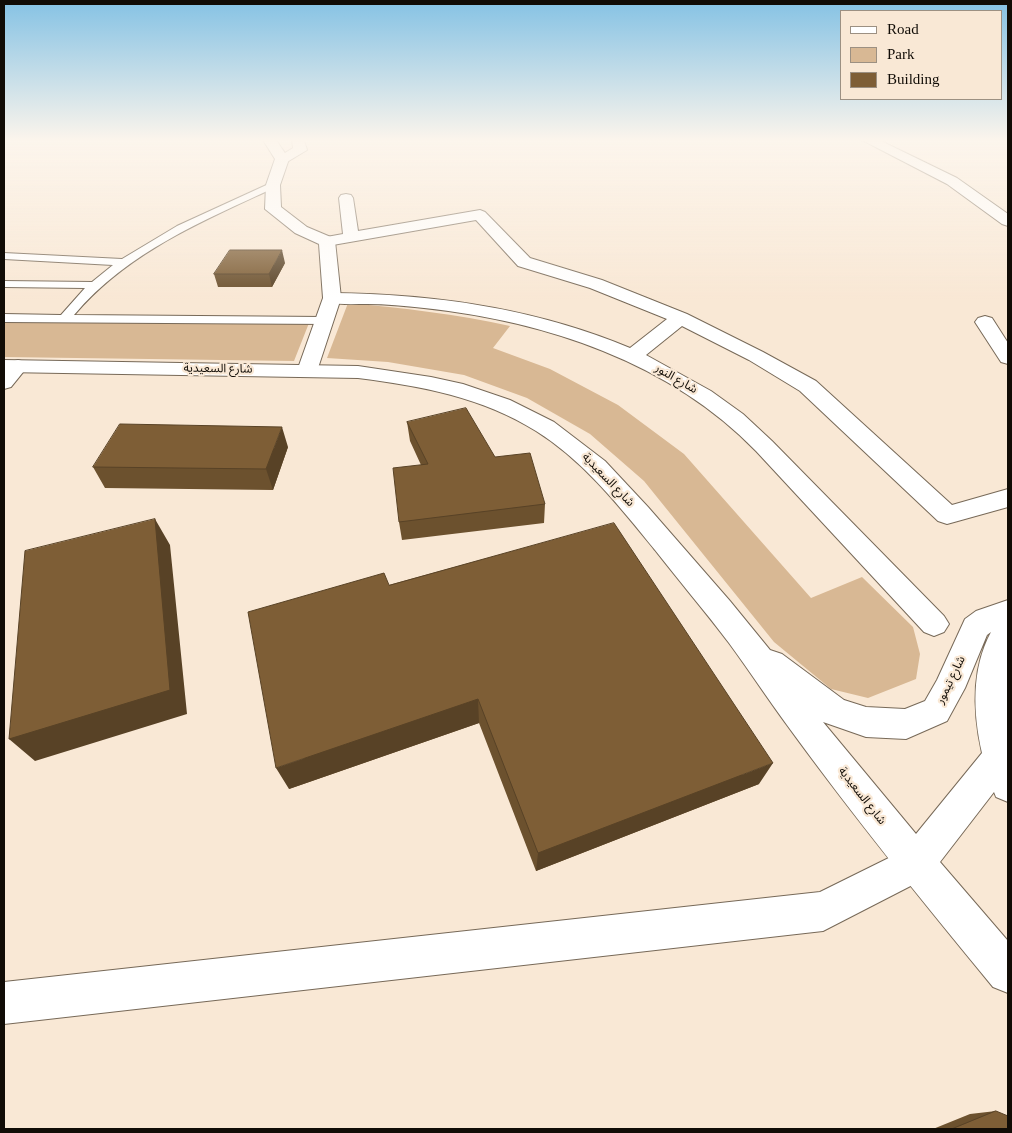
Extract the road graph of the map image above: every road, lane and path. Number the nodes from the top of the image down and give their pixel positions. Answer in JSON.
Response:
{"nodes":[{"id":1,"x":256,"y":193,"type":"edge"},
{"id":2,"x":273,"y":193,"type":"edge"},
{"id":3,"x":969,"y":193,"type":"edge"},
{"id":4,"x":346,"y":198,"type":"dead end"},
{"id":5,"x":1008,"y":221,"type":"edge"},
{"id":6,"x":351,"y":237,"type":"junction"},
{"id":7,"x":327,"y":241,"type":"junction"},
{"id":8,"x":4,"y":256,"type":"edge"},
{"id":9,"x":122,"y":262,"type":"junction"},
{"id":10,"x":4,"y":284,"type":"edge"},
{"id":11,"x":94,"y":286,"type":"junction"},
{"id":12,"x":332,"y":298,"type":"junction"},
{"id":13,"x":4,"y":318,"type":"edge"},
{"id":14,"x":65,"y":318,"type":"junction"},
{"id":15,"x":680,"y":318,"type":"junction"},
{"id":16,"x":324,"y":322,"type":"junction"},
{"id":17,"x":985,"y":322,"type":"dead end"},
{"id":18,"x":634,"y":356,"type":"junction"},
{"id":19,"x":1008,"y":358,"type":"edge"},
{"id":20,"x":307,"y":371,"type":"junction"},
{"id":21,"x":9,"y":372,"type":"edge"},
{"id":22,"x":1008,"y":498,"type":"edge"},
{"id":23,"x":1008,"y":612,"type":"edge"},
{"id":24,"x":934,"y":624,"type":"dead end"},
{"id":25,"x":1008,"y":628,"type":"edge"},
{"id":26,"x":751,"y":649,"type":"junction"},
{"id":27,"x":1004,"y":771,"type":"edge"},
{"id":28,"x":916,"y":864,"type":"junction"},
{"id":29,"x":1008,"y":972,"type":"edge"},
{"id":30,"x":4,"y":1003,"type":"edge"}],
"edges":[{"from":1,"to":9,"type":"lane"},
{"from":2,"to":7,"type":"street"},
{"from":3,"to":5,"type":"street"},
{"from":4,"to":6,"type":"street"},
{"from":6,"to":7,"type":"street"},
{"from":6,"to":15,"type":"street"},
{"from":7,"to":12,"type":"street"},
{"from":8,"to":9,"type":"lane"},
{"from":9,"to":11,"type":"lane"},
{"from":10,"to":11,"type":"lane"},
{"from":11,"to":14,"type":"lane"},
{"from":12,"to":16,"type":"street"},
{"from":12,"to":18,"type":"street","name":"شارع النور"},
{"from":13,"to":14,"type":"lane"},
{"from":14,"to":16,"type":"lane"},
{"from":15,"to":18,"type":"street"},
{"from":15,"to":22,"type":"street"},
{"from":16,"to":20,"type":"street"},
{"from":17,"to":19,"type":"street"},
{"from":18,"to":24,"type":"street","name":"شارع النور"},
{"from":20,"to":21,"type":"street","name":"شارع السعيدية"},
{"from":20,"to":26,"type":"street","name":"شارع السعيدية"},
{"from":23,"to":26,"type":"street","name":"شارع تيمور"},
{"from":25,"to":27,"type":"street"},
{"from":26,"to":28,"type":"street","name":"شارع السعيدية"},
{"from":27,"to":28,"type":"street"},
{"from":28,"to":29,"type":"street","name":"شارع السعيدية"},
{"from":28,"to":30,"type":"street"}]}
